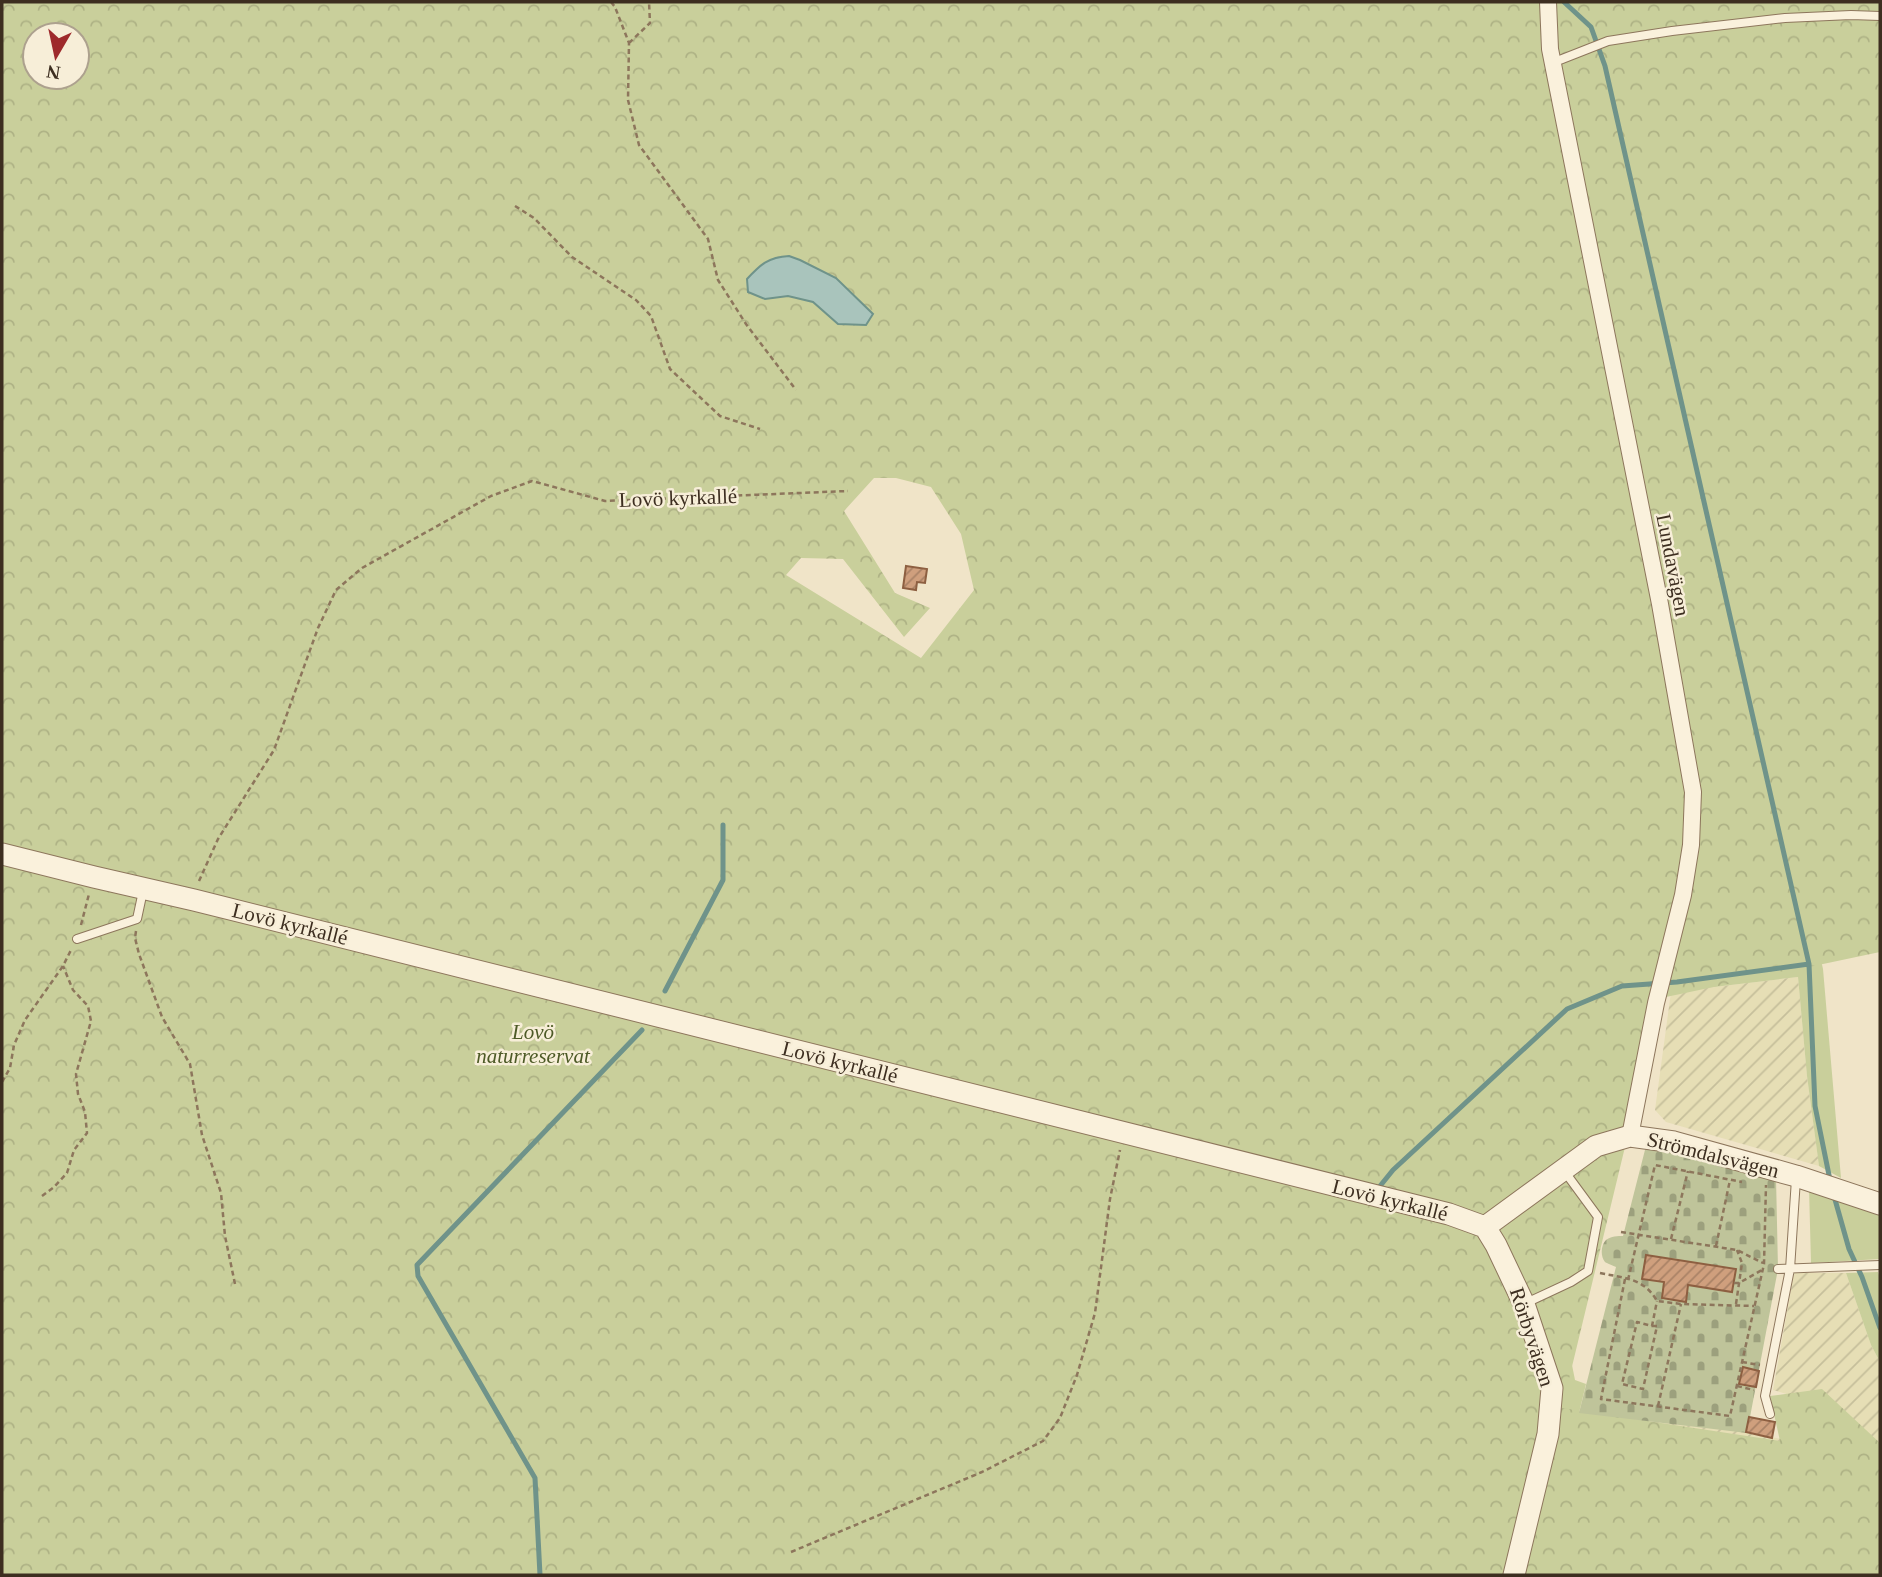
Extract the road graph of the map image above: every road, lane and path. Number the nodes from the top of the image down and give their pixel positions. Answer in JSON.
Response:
{"nodes":[{"id":1,"x":611,"y":2,"type":"edge"},
{"id":2,"x":649,"y":2,"type":"edge"},
{"id":3,"x":1548,"y":5,"type":"edge"},
{"id":4,"x":1880,"y":16,"type":"edge"},
{"id":5,"x":629,"y":43,"type":"junction"},
{"id":6,"x":1552,"y":63,"type":"junction"},
{"id":7,"x":515,"y":206,"type":"dead end"},
{"id":8,"x":796,"y":390,"type":"dead end"},
{"id":9,"x":760,"y":429,"type":"dead end"},
{"id":10,"x":848,"y":491,"type":"dead end"},
{"id":11,"x":2,"y":853,"type":"edge"},
{"id":12,"x":94,"y":877,"type":"junction"},
{"id":13,"x":144,"y":888,"type":"junction"},
{"id":14,"x":194,"y":900,"type":"junction"},
{"id":15,"x":137,"y":919,"type":"junction"},
{"id":16,"x":77,"y":939,"type":"junction"},
{"id":17,"x":63,"y":966,"type":"junction"},
{"id":18,"x":2,"y":1082,"type":"edge"},
{"id":19,"x":1124,"y":1133,"type":"junction"},
{"id":20,"x":1630,"y":1136,"type":"junction"},
{"id":21,"x":1563,"y":1169,"type":"junction"},
{"id":22,"x":1688,"y":1171,"type":"junction"},
{"id":23,"x":1796,"y":1176,"type":"junction"},
{"id":24,"x":1730,"y":1180,"type":"junction"},
{"id":25,"x":1742,"y":1182,"type":"dead end"},
{"id":26,"x":1766,"y":1185,"type":"dead end"},
{"id":27,"x":42,"y":1196,"type":"dead end"},
{"id":28,"x":1880,"y":1204,"type":"edge"},
{"id":29,"x":1485,"y":1227,"type":"junction"},
{"id":30,"x":1620,"y":1232,"type":"dead end"},
{"id":31,"x":1639,"y":1235,"type":"junction"},
{"id":32,"x":1671,"y":1239,"type":"junction"},
{"id":33,"x":1716,"y":1246,"type":"junction"},
{"id":34,"x":1737,"y":1250,"type":"junction"},
{"id":35,"x":1764,"y":1264,"type":"junction"},
{"id":36,"x":1880,"y":1265,"type":"edge"},
{"id":37,"x":1778,"y":1269,"type":"joint"},
{"id":38,"x":1790,"y":1269,"type":"junction"},
{"id":39,"x":1763,"y":1270,"type":"junction"},
{"id":40,"x":1588,"y":1271,"type":"junction"},
{"id":41,"x":1627,"y":1279,"type":"junction"},
{"id":42,"x":1736,"y":1283,"type":"junction"},
{"id":43,"x":235,"y":1284,"type":"dead end"},
{"id":44,"x":1657,"y":1301,"type":"junction"},
{"id":45,"x":1524,"y":1304,"type":"junction"},
{"id":46,"x":1681,"y":1304,"type":"junction"},
{"id":47,"x":1735,"y":1305,"type":"junction"},
{"id":48,"x":1754,"y":1306,"type":"junction"},
{"id":49,"x":1652,"y":1326,"type":"junction"},
{"id":50,"x":1742,"y":1362,"type":"junction"},
{"id":51,"x":1771,"y":1367,"type":"junction"},
{"id":52,"x":1737,"y":1386,"type":"junction"},
{"id":53,"x":1766,"y":1392,"type":"junction"},
{"id":54,"x":1658,"y":1406,"type":"junction"},
{"id":55,"x":1770,"y":1414,"type":"dead end"},
{"id":56,"x":791,"y":1552,"type":"dead end"},
{"id":57,"x":1514,"y":1575,"type":"edge"}],
"edges":[{"from":1,"to":5,"type":"path"},
{"from":2,"to":5,"type":"path"},
{"from":3,"to":6,"type":"street","name":"Lundavägen"},
{"from":4,"to":6,"type":"lane"},
{"from":5,"to":8,"type":"path"},
{"from":6,"to":20,"type":"street","name":"Lundavägen"},
{"from":7,"to":9,"type":"path"},
{"from":10,"to":14,"type":"path","name":"Lovö kyrkallé"},
{"from":11,"to":12,"type":"street","name":"Lovö kyrkallé"},
{"from":12,"to":13,"type":"street","name":"Lovö kyrkallé"},
{"from":12,"to":16,"type":"path"},
{"from":13,"to":14,"type":"street","name":"Lovö kyrkallé"},
{"from":13,"to":15,"type":"lane"},
{"from":14,"to":19,"type":"street","name":"Lovö kyrkallé"},
{"from":15,"to":16,"type":"lane"},
{"from":15,"to":43,"type":"path"},
{"from":16,"to":17,"type":"path"},
{"from":17,"to":18,"type":"path"},
{"from":17,"to":27,"type":"path"},
{"from":19,"to":29,"type":"street","name":"Lovö kyrkallé"},
{"from":19,"to":56,"type":"path"},
{"from":20,"to":21,"type":"street","name":"Strömdalsvägen"},
{"from":20,"to":23,"type":"street","name":"Strömdalsvägen"},
{"from":21,"to":29,"type":"street","name":"Strömdalsvägen"},
{"from":21,"to":40,"type":"lane"},
{"from":22,"to":24,"type":"path"},
{"from":22,"to":31,"type":"path"},
{"from":22,"to":32,"type":"path"},
{"from":23,"to":28,"type":"street","name":"Strömdalsvägen"},
{"from":23,"to":38,"type":"lane"},
{"from":24,"to":25,"type":"path"},
{"from":24,"to":33,"type":"path"},
{"from":26,"to":35,"type":"path"},
{"from":29,"to":45,"type":"street","name":"Rörbyvägen"},
{"from":30,"to":31,"type":"path"},
{"from":31,"to":32,"type":"path"},
{"from":31,"to":41,"type":"path"},
{"from":32,"to":33,"type":"path"},
{"from":33,"to":34,"type":"path"},
{"from":34,"to":35,"type":"path"},
{"from":34,"to":42,"type":"path"},
{"from":35,"to":39,"type":"path"},
{"from":36,"to":38,"type":"lane"},
{"from":37,"to":38,"type":"lane"},
{"from":37,"to":39,"type":"path"},
{"from":38,"to":51,"type":"lane"},
{"from":39,"to":42,"type":"path"},
{"from":39,"to":48,"type":"path"},
{"from":40,"to":41,"type":"path"},
{"from":40,"to":45,"type":"lane"},
{"from":41,"to":44,"type":"path"},
{"from":41,"to":54,"type":"path"},
{"from":42,"to":47,"type":"path"},
{"from":44,"to":46,"type":"path"},
{"from":44,"to":49,"type":"path"},
{"from":45,"to":57,"type":"street","name":"Rörbyvägen"},
{"from":46,"to":47,"type":"path"},
{"from":46,"to":54,"type":"path"},
{"from":47,"to":48,"type":"path"},
{"from":48,"to":50,"type":"path"},
{"from":49,"to":49,"type":"path"},
{"from":50,"to":51,"type":"path"},
{"from":50,"to":52,"type":"path"},
{"from":51,"to":53,"type":"lane"},
{"from":52,"to":53,"type":"path"},
{"from":52,"to":54,"type":"path"},
{"from":53,"to":55,"type":"lane"}]}
